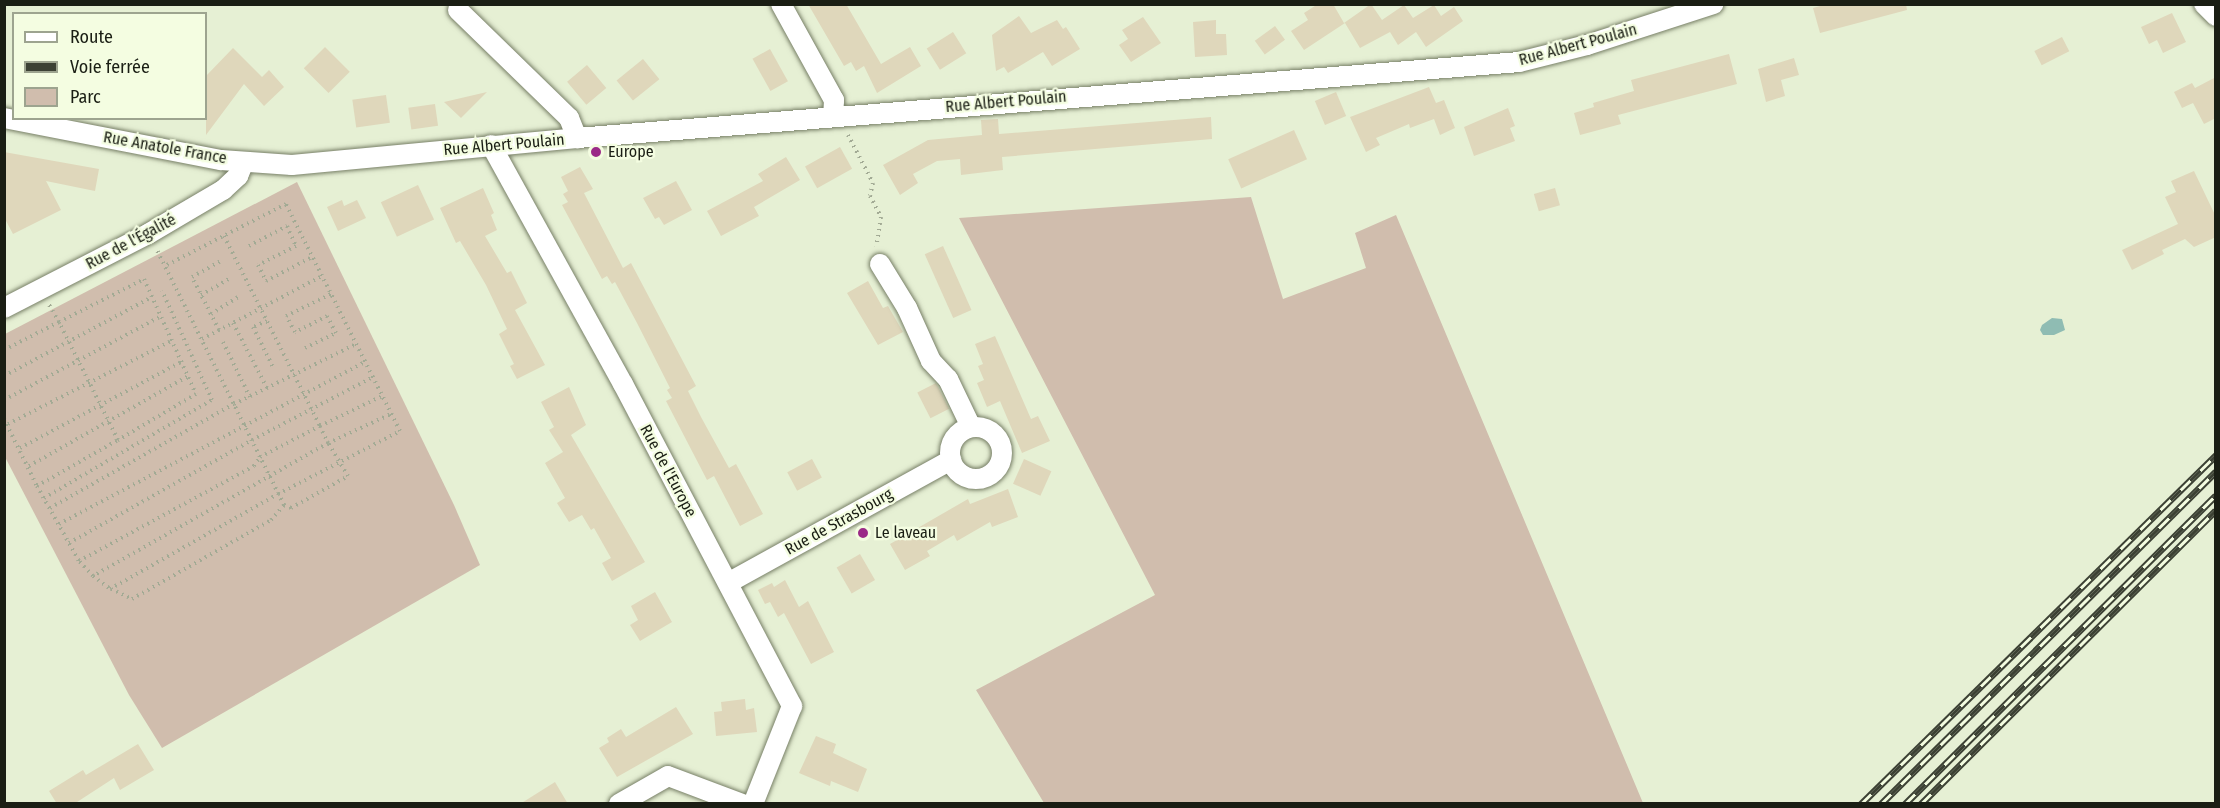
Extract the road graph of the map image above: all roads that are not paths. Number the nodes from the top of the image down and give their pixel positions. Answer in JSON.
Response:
{"nodes":[{"id":1,"x":781,"y":4,"type":"edge"},
{"id":2,"x":1713,"y":4,"type":"edge"},
{"id":3,"x":2204,"y":4,"type":"edge"},
{"id":4,"x":458,"y":10,"type":"dead end"},
{"id":5,"x":2216,"y":16,"type":"edge"},
{"id":6,"x":835,"y":116,"type":"junction"},
{"id":7,"x":14,"y":120,"type":"edge"},
{"id":8,"x":577,"y":138,"type":"junction"},
{"id":9,"x":491,"y":146,"type":"junction"},
{"id":10,"x":244,"y":162,"type":"junction"},
{"id":11,"x":292,"y":165,"type":"joint"},
{"id":12,"x":880,"y":264,"type":"road end"},
{"id":13,"x":4,"y":308,"type":"edge"},
{"id":14,"x":971,"y":427,"type":"junction"},
{"id":15,"x":951,"y":460,"type":"junction"},
{"id":16,"x":728,"y":583,"type":"junction"},
{"id":17,"x":618,"y":804,"type":"edge"},
{"id":18,"x":742,"y":804,"type":"edge"},
{"id":19,"x":753,"y":804,"type":"edge"}],
"edges":[{"from":1,"to":6,"type":"street"},
{"from":2,"to":6,"type":"street","name":"Rue Albert Poulain"},
{"from":3,"to":5,"type":"street"},
{"from":4,"to":8,"type":"street"},
{"from":6,"to":8,"type":"street","name":"Rue Albert Poulain"},
{"from":7,"to":10,"type":"street","name":"Rue Anatole France"},
{"from":8,"to":9,"type":"street","name":"Rue Albert Poulain"},
{"from":9,"to":11,"type":"street","name":"Rue Albert Poulain"},
{"from":9,"to":16,"type":"street","name":"Rue de l'Europe"},
{"from":10,"to":11,"type":"street","name":"Rue Anatole France"},
{"from":10,"to":13,"type":"street","name":"Rue de l'Égalité"},
{"from":12,"to":14,"type":"street"},
{"from":14,"to":15,"type":"street"},
{"from":14,"to":15,"type":"street"},
{"from":15,"to":16,"type":"street","name":"Rue de Strasbourg"},
{"from":16,"to":19,"type":"street","name":"Rue de l'Europe"},
{"from":17,"to":18,"type":"street"}]}
